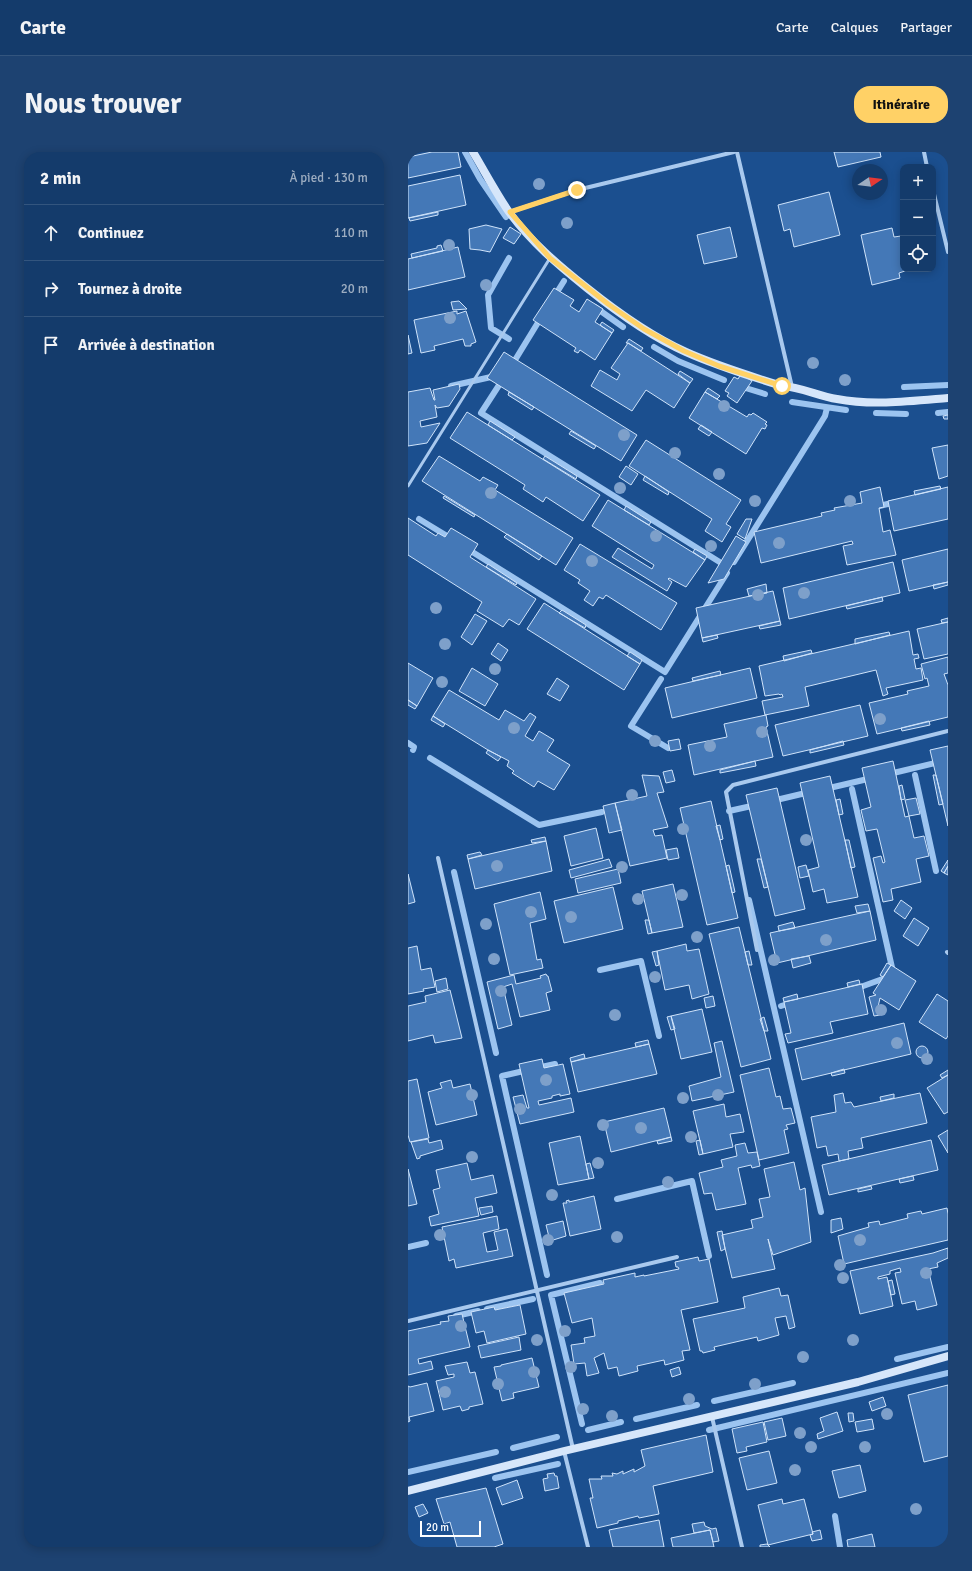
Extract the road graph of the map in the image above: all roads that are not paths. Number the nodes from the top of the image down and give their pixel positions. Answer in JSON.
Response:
{"nodes":[{"id":1,"x":473,"y":152,"type":"edge"},
{"id":2,"x":735,"y":152,"type":"edge"},
{"id":3,"x":924,"y":152,"type":"edge"},
{"id":4,"x":927,"y":164,"type":"edge"},
{"id":5,"x":935,"y":200,"type":"edge"},
{"id":6,"x":510,"y":212,"type":"junction"},
{"id":7,"x":948,"y":252,"type":"edge"},
{"id":8,"x":550,"y":258,"type":"junction"},
{"id":9,"x":792,"y":387,"type":"junction"},
{"id":10,"x":948,"y":398,"type":"edge"},
{"id":11,"x":408,"y":486,"type":"edge"},
{"id":12,"x":948,"y":731,"type":"edge"},
{"id":13,"x":438,"y":858,"type":"dead end"},
{"id":14,"x":757,"y":950,"type":"dead end"},
{"id":15,"x":677,"y":1257,"type":"dead end"},
{"id":16,"x":537,"y":1290,"type":"junction"},
{"id":17,"x":408,"y":1321,"type":"edge"},
{"id":18,"x":948,"y":1356,"type":"edge"},
{"id":19,"x":712,"y":1417,"type":"junction"},
{"id":20,"x":574,"y":1450,"type":"junction"},
{"id":21,"x":564,"y":1452,"type":"junction"},
{"id":22,"x":408,"y":1491,"type":"edge"},
{"id":23,"x":588,"y":1547,"type":"edge"},
{"id":24,"x":742,"y":1547,"type":"edge"}],
"edges":[{"from":1,"to":6,"type":"main road"},
{"from":2,"to":6,"type":"street"},
{"from":2,"to":9,"type":"street"},
{"from":3,"to":4,"type":"street"},
{"from":5,"to":7,"type":"street"},
{"from":6,"to":8,"type":"main road"},
{"from":8,"to":9,"type":"main road"},
{"from":8,"to":11,"type":"lane"},
{"from":9,"to":10,"type":"main road"},
{"from":12,"to":14,"type":"street"},
{"from":13,"to":16,"type":"street"},
{"from":15,"to":16,"type":"street"},
{"from":16,"to":17,"type":"street"},
{"from":16,"to":20,"type":"street"},
{"from":18,"to":19,"type":"main road"},
{"from":19,"to":20,"type":"main road"},
{"from":19,"to":24,"type":"street"},
{"from":20,"to":21,"type":"main road"},
{"from":21,"to":22,"type":"main road"},
{"from":21,"to":23,"type":"street"}]}
